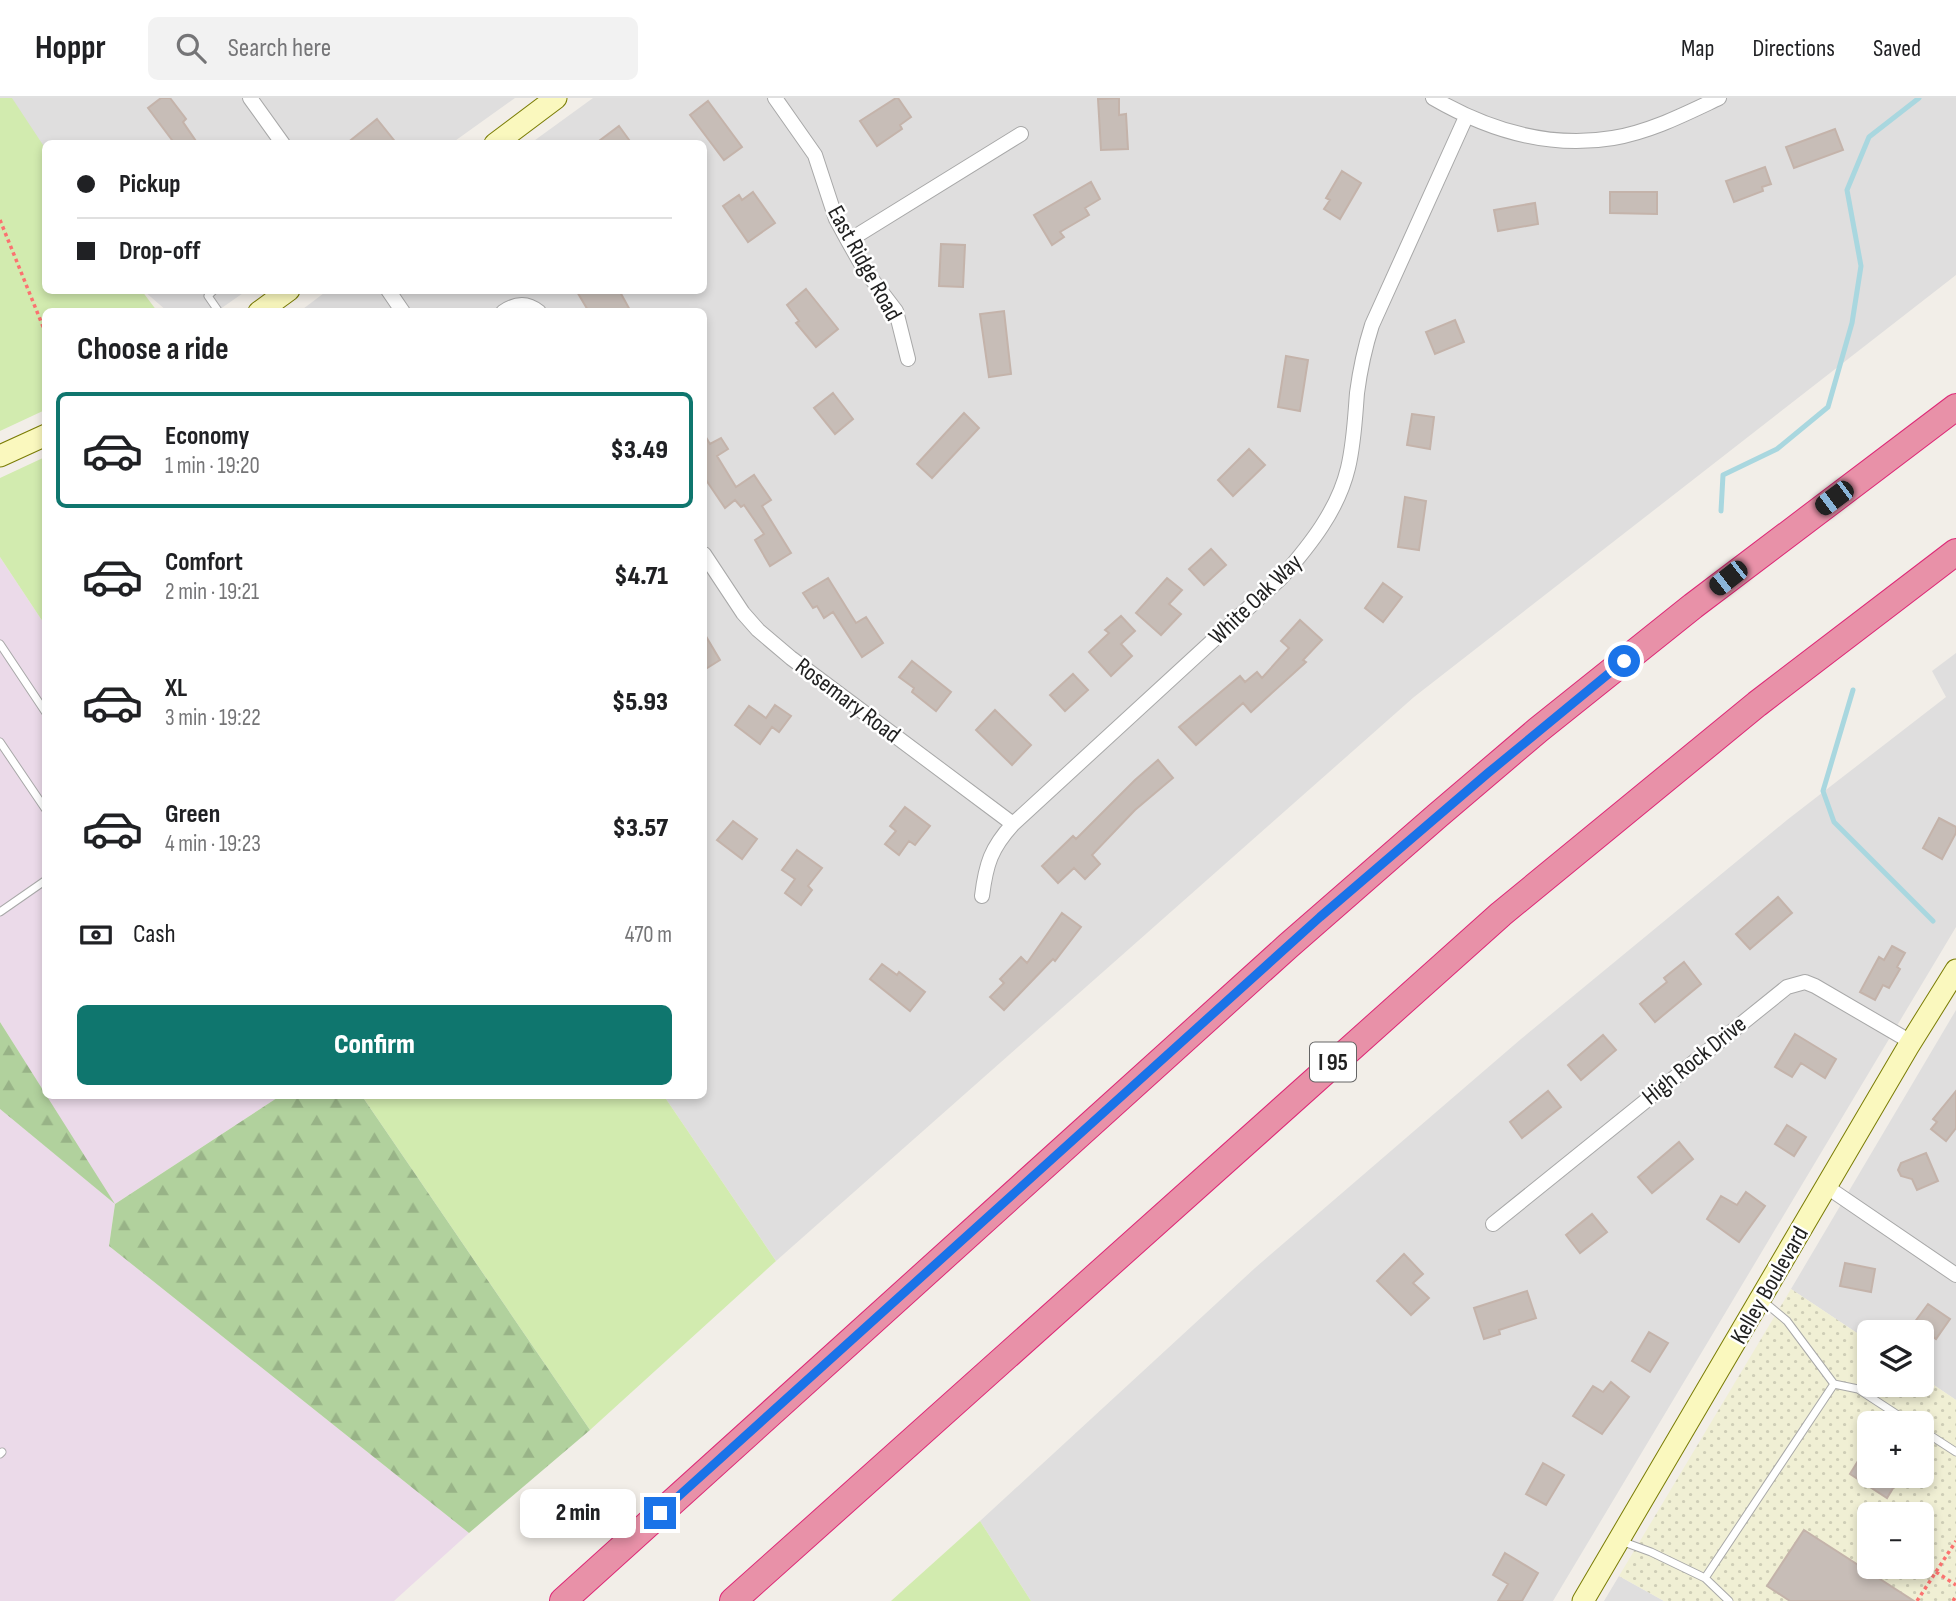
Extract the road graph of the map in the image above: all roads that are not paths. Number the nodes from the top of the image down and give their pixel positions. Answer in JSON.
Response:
{"nodes":[{"id":1,"x":250,"y":98,"type":"edge"},
{"id":2,"x":556,"y":98,"type":"edge"},
{"id":3,"x":775,"y":98,"type":"edge"},
{"id":4,"x":1433,"y":98,"type":"edge"},
{"id":5,"x":1719,"y":98,"type":"edge"},
{"id":6,"x":1466,"y":117,"type":"junction"},
{"id":7,"x":1021,"y":134,"type":"dead end"},
{"id":8,"x":280,"y":140,"type":"edge"},
{"id":9,"x":500,"y":140,"type":"edge"},
{"id":10,"x":848,"y":241,"type":"junction"},
{"id":11,"x":284,"y":294,"type":"edge"},
{"id":12,"x":264,"y":308,"type":"edge"},
{"id":13,"x":509,"y":308,"type":"edge"},
{"id":14,"x":534,"y":308,"type":"edge"},
{"id":15,"x":908,"y":359,"type":"dead end"},
{"id":16,"x":1956,"y":407,"type":"edge"},
{"id":17,"x":42,"y":437,"type":"edge"},
{"id":18,"x":0,"y":456,"type":"edge"},
{"id":19,"x":1956,"y":552,"type":"edge"},
{"id":20,"x":707,"y":559,"type":"edge"},
{"id":21,"x":0,"y":644,"type":"edge"},
{"id":22,"x":42,"y":707,"type":"edge"},
{"id":23,"x":0,"y":742,"type":"edge"},
{"id":24,"x":42,"y":804,"type":"edge"},
{"id":25,"x":1013,"y":824,"type":"junction"},
{"id":26,"x":42,"y":883,"type":"edge"},
{"id":27,"x":982,"y":895,"type":"dead end"},
{"id":28,"x":0,"y":912,"type":"edge"},
{"id":29,"x":1956,"y":970,"type":"edge"},
{"id":30,"x":1911,"y":1042,"type":"junction"},
{"id":31,"x":1827,"y":1187,"type":"junction"},
{"id":32,"x":1493,"y":1224,"type":"dead end"},
{"id":33,"x":1956,"y":1275,"type":"edge"},
{"id":34,"x":1761,"y":1299,"type":"junction"},
{"id":35,"x":1834,"y":1384,"type":"junction"},
{"id":36,"x":1892,"y":1411,"type":"edge"},
{"id":37,"x":1934,"y":1438,"type":"edge"},
{"id":38,"x":1956,"y":1452,"type":"edge"},
{"id":39,"x":1619,"y":1540,"type":"junction"},
{"id":40,"x":1705,"y":1578,"type":"junction"},
{"id":41,"x":562,"y":1601,"type":"edge"},
{"id":42,"x":733,"y":1601,"type":"edge"},
{"id":43,"x":1583,"y":1601,"type":"edge"},
{"id":44,"x":1729,"y":1601,"type":"edge"}],
"edges":[{"from":1,"to":8,"type":"street"},
{"from":2,"to":9,"type":"main road"},
{"from":3,"to":10,"type":"street","name":"East Ridge Road"},
{"from":4,"to":6,"type":"street"},
{"from":5,"to":6,"type":"street"},
{"from":6,"to":25,"type":"street","name":"White Oak Way"},
{"from":7,"to":10,"type":"street"},
{"from":10,"to":15,"type":"street","name":"East Ridge Road"},
{"from":11,"to":12,"type":"main road"},
{"from":13,"to":14,"type":"street"},
{"from":16,"to":41,"type":"highway"},
{"from":17,"to":18,"type":"main road"},
{"from":19,"to":42,"type":"highway","number":"I 95"},
{"from":20,"to":25,"type":"street","name":"Rosemary Road"},
{"from":21,"to":22,"type":"lane"},
{"from":23,"to":24,"type":"lane"},
{"from":25,"to":27,"type":"street","name":"White Oak Way"},
{"from":26,"to":28,"type":"lane"},
{"from":29,"to":30,"type":"main road","name":"Kelley Boulevard"},
{"from":30,"to":31,"type":"main road","name":"Kelley Boulevard"},
{"from":30,"to":32,"type":"street","name":"High Rock Drive"},
{"from":31,"to":33,"type":"street"},
{"from":31,"to":34,"type":"main road","name":"Kelley Boulevard"},
{"from":34,"to":35,"type":"lane"},
{"from":34,"to":39,"type":"main road","name":"Kelley Boulevard"},
{"from":35,"to":36,"type":"lane"},
{"from":35,"to":40,"type":"lane"},
{"from":37,"to":38,"type":"lane"},
{"from":39,"to":40,"type":"lane"},
{"from":39,"to":43,"type":"main road","name":"Kelley Boulevard"},
{"from":40,"to":44,"type":"lane"}]}
